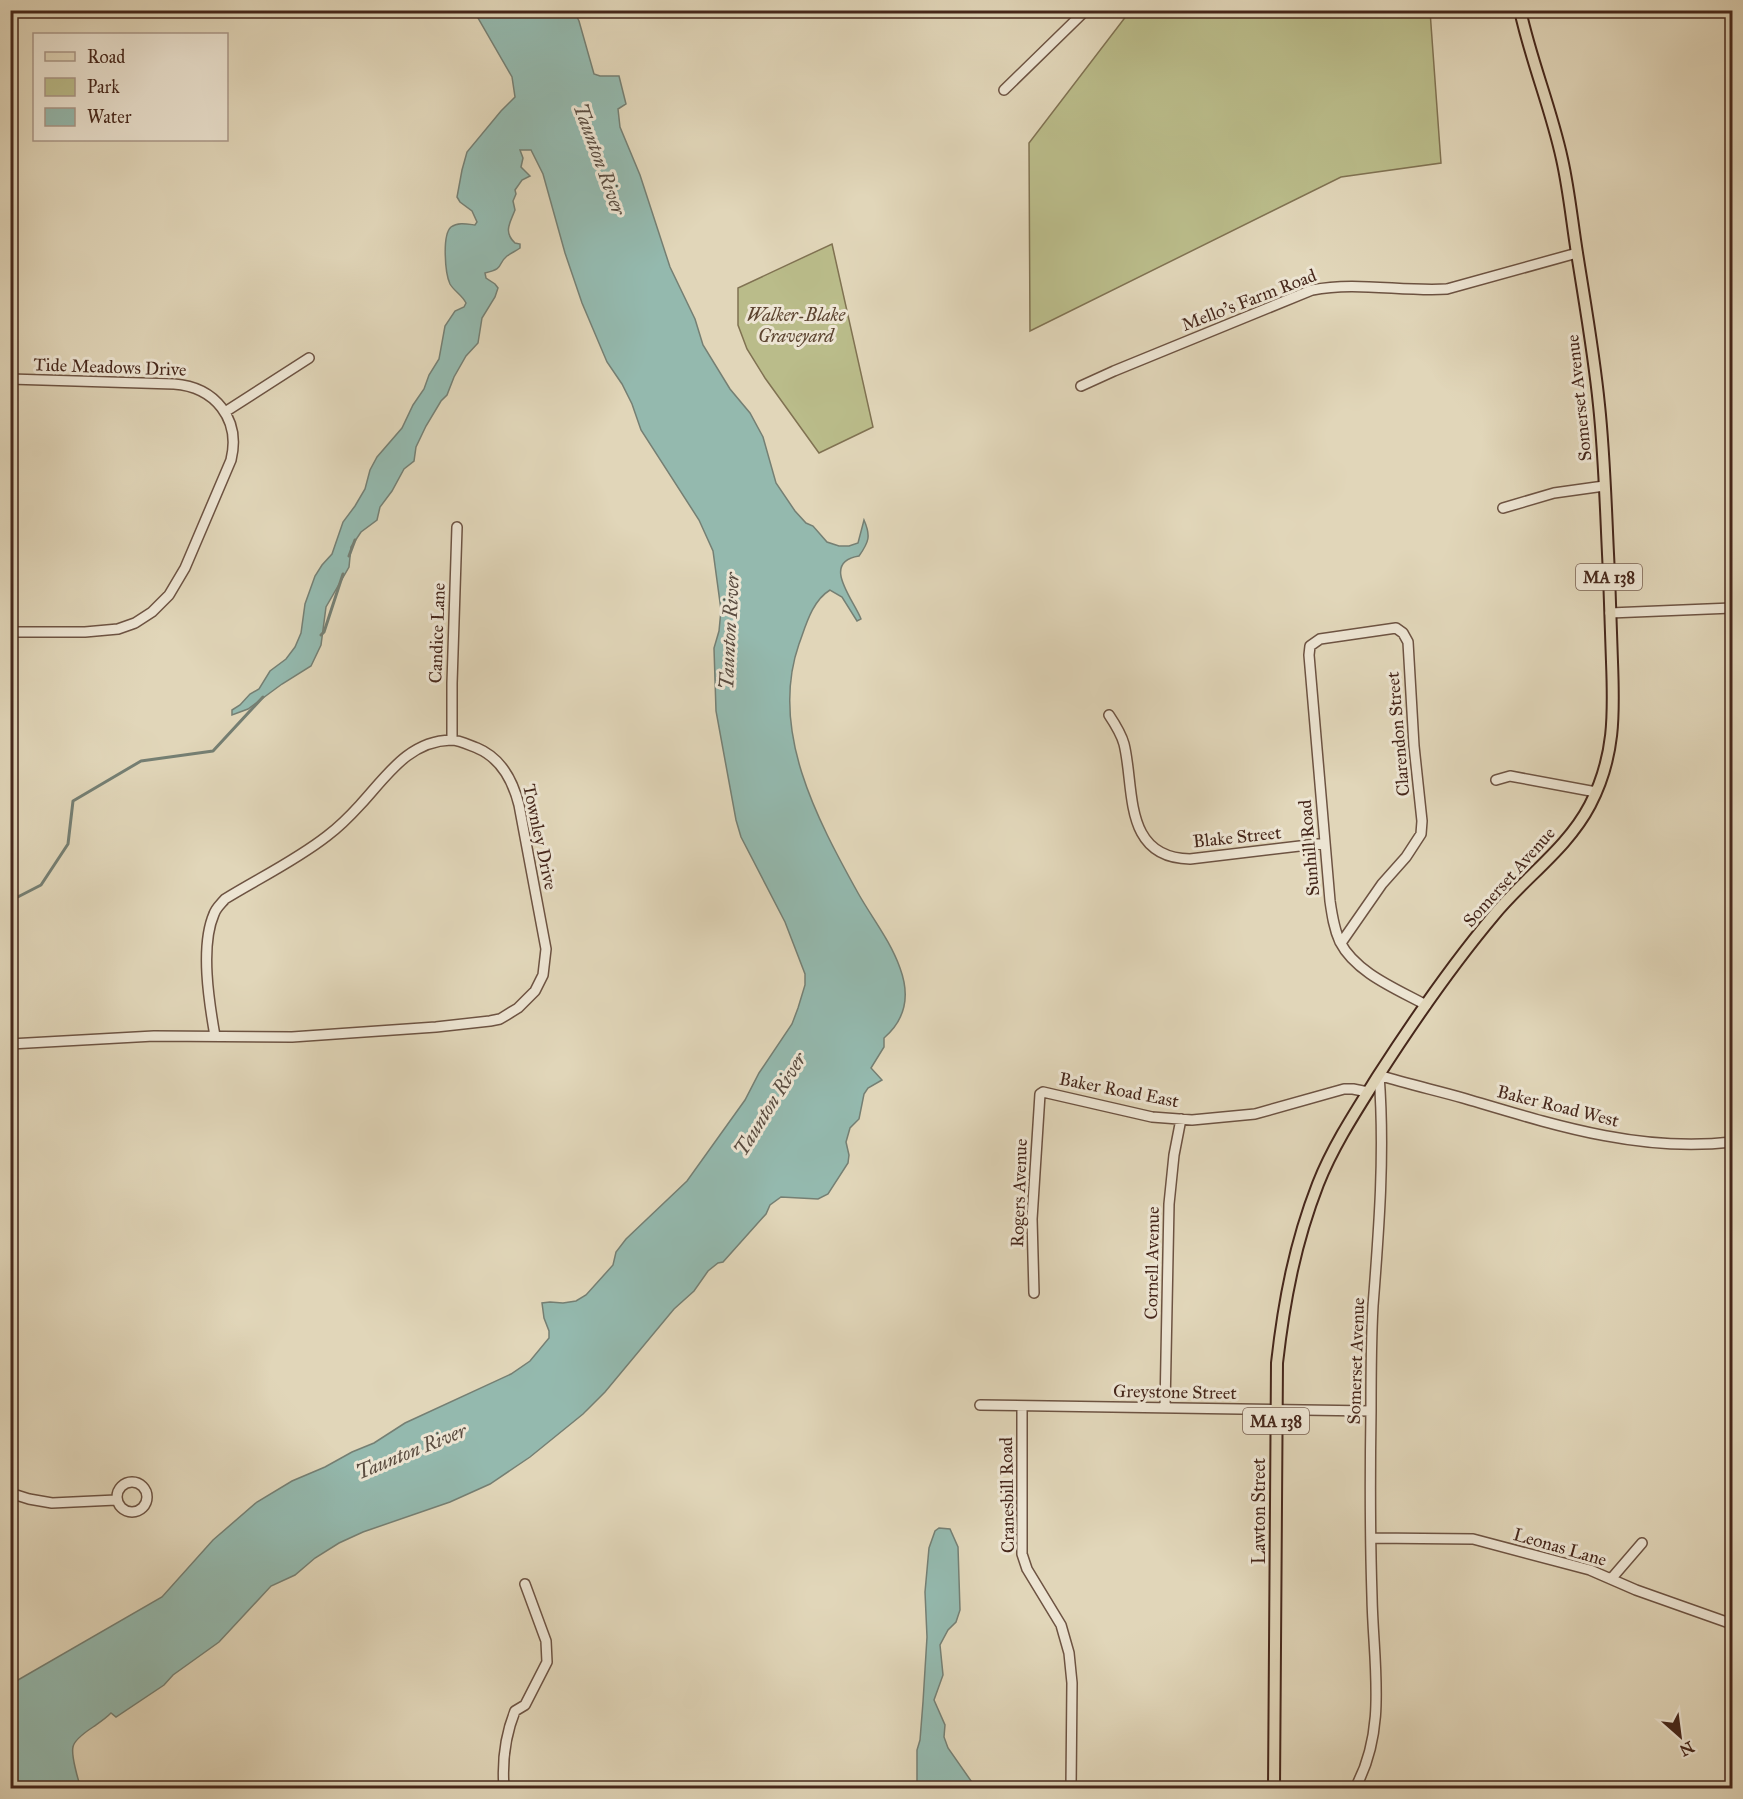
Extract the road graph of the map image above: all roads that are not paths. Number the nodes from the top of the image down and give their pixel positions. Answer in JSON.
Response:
{"nodes":[{"id":1,"x":1086,"y":10,"type":"edge"},
{"id":2,"x":1520,"y":10,"type":"edge"},
{"id":3,"x":1004,"y":90,"type":"dead end"},
{"id":4,"x":1577,"y":253,"type":"junction"},
{"id":5,"x":309,"y":358,"type":"dead end"},
{"id":6,"x":10,"y":379,"type":"edge"},
{"id":7,"x":1081,"y":386,"type":"dead end"},
{"id":8,"x":225,"y":412,"type":"junction"},
{"id":9,"x":1604,"y":486,"type":"junction"},
{"id":10,"x":1503,"y":508,"type":"dead end"},
{"id":11,"x":457,"y":527,"type":"dead end"},
{"id":12,"x":1732,"y":608,"type":"edge"},
{"id":13,"x":1610,"y":613,"type":"junction"},
{"id":14,"x":10,"y":632,"type":"edge"},
{"id":15,"x":1312,"y":643,"type":"joint"},
{"id":16,"x":1109,"y":715,"type":"dead end"},
{"id":17,"x":452,"y":740,"type":"junction"},
{"id":18,"x":1496,"y":780,"type":"dead end"},
{"id":19,"x":1596,"y":792,"type":"junction"},
{"id":20,"x":1325,"y":843,"type":"junction"},
{"id":21,"x":1341,"y":943,"type":"junction"},
{"id":22,"x":1426,"y":1005,"type":"junction"},
{"id":23,"x":214,"y":1036,"type":"junction"},
{"id":24,"x":10,"y":1044,"type":"edge"},
{"id":25,"x":1379,"y":1075,"type":"junction"},
{"id":26,"x":1368,"y":1092,"type":"junction"},
{"id":27,"x":1040,"y":1094,"type":"joint"},
{"id":28,"x":1181,"y":1119,"type":"junction"},
{"id":29,"x":1732,"y":1142,"type":"edge"},
{"id":30,"x":1034,"y":1293,"type":"dead end"},
{"id":31,"x":980,"y":1405,"type":"dead end"},
{"id":32,"x":1022,"y":1406,"type":"junction"},
{"id":33,"x":1165,"y":1408,"type":"junction"},
{"id":34,"x":1276,"y":1410,"type":"junction"},
{"id":35,"x":1371,"y":1412,"type":"junction"},
{"id":36,"x":10,"y":1493,"type":"edge"},
{"id":37,"x":116,"y":1500,"type":"dead end"},
{"id":38,"x":1371,"y":1538,"type":"junction"},
{"id":39,"x":1642,"y":1543,"type":"dead end"},
{"id":40,"x":1611,"y":1579,"type":"junction"},
{"id":41,"x":525,"y":1584,"type":"dead end"},
{"id":42,"x":1732,"y":1624,"type":"edge"},
{"id":43,"x":504,"y":1788,"type":"edge"},
{"id":44,"x":1071,"y":1788,"type":"edge"},
{"id":45,"x":1274,"y":1788,"type":"edge"},
{"id":46,"x":1355,"y":1788,"type":"edge"}],
"edges":[{"from":1,"to":3,"type":"street"},
{"from":2,"to":4,"type":"main road","name":"Somerset Avenue","number":"MA 138"},
{"from":4,"to":7,"type":"street","name":"Mello's Farm Road"},
{"from":4,"to":9,"type":"main road","name":"Somerset Avenue","number":"MA 138"},
{"from":5,"to":8,"type":"street"},
{"from":6,"to":8,"type":"street","name":"Tide Meadows Drive"},
{"from":8,"to":14,"type":"street"},
{"from":9,"to":10,"type":"street"},
{"from":9,"to":13,"type":"main road","name":"Somerset Avenue","number":"MA 138"},
{"from":11,"to":17,"type":"street","name":"Candice Lane"},
{"from":12,"to":13,"type":"street"},
{"from":13,"to":19,"type":"main road","name":"Somerset Avenue","number":"MA 138"},
{"from":15,"to":20,"type":"street","name":"Sunhill Road"},
{"from":15,"to":21,"type":"street","name":"Clarendon Street"},
{"from":16,"to":20,"type":"street","name":"Blake Street"},
{"from":17,"to":23,"type":"street"},
{"from":17,"to":23,"type":"street","name":"Townley Drive"},
{"from":18,"to":19,"type":"street"},
{"from":19,"to":22,"type":"main road","name":"Somerset Avenue","number":"MA 138"},
{"from":20,"to":21,"type":"street","name":"Sunhill Road"},
{"from":21,"to":22,"type":"street","name":"Sunhill Road"},
{"from":22,"to":25,"type":"main road","name":"Somerset Avenue","number":"MA 138"},
{"from":23,"to":24,"type":"street","name":"Townley Drive"},
{"from":25,"to":26,"type":"main road","name":"Lawton Street","number":"MA 138"},
{"from":25,"to":29,"type":"street","name":"Baker Road West"},
{"from":25,"to":35,"type":"street","name":"Somerset Avenue"},
{"from":26,"to":28,"type":"street","name":"Baker Road East"},
{"from":26,"to":34,"type":"main road","name":"Lawton Street","number":"MA 138"},
{"from":27,"to":28,"type":"street","name":"Baker Road East"},
{"from":27,"to":30,"type":"street","name":"Rogers Avenue"},
{"from":28,"to":33,"type":"street","name":"Cornell Avenue"},
{"from":31,"to":32,"type":"street","name":"Greystone Street"},
{"from":32,"to":33,"type":"street","name":"Greystone Street"},
{"from":32,"to":44,"type":"street","name":"Cranesbill Road"},
{"from":33,"to":34,"type":"street","name":"Greystone Street"},
{"from":34,"to":35,"type":"street","name":"Greystone Street"},
{"from":34,"to":45,"type":"main road","name":"Lawton Street","number":"MA 138"},
{"from":35,"to":38,"type":"street","name":"Somerset Avenue"},
{"from":36,"to":37,"type":"street"},
{"from":38,"to":40,"type":"street","name":"Leonas Lane"},
{"from":38,"to":46,"type":"street","name":"Somerset Avenue"},
{"from":39,"to":40,"type":"street"},
{"from":40,"to":42,"type":"street","name":"Leonas Lane"},
{"from":41,"to":43,"type":"street"}]}
